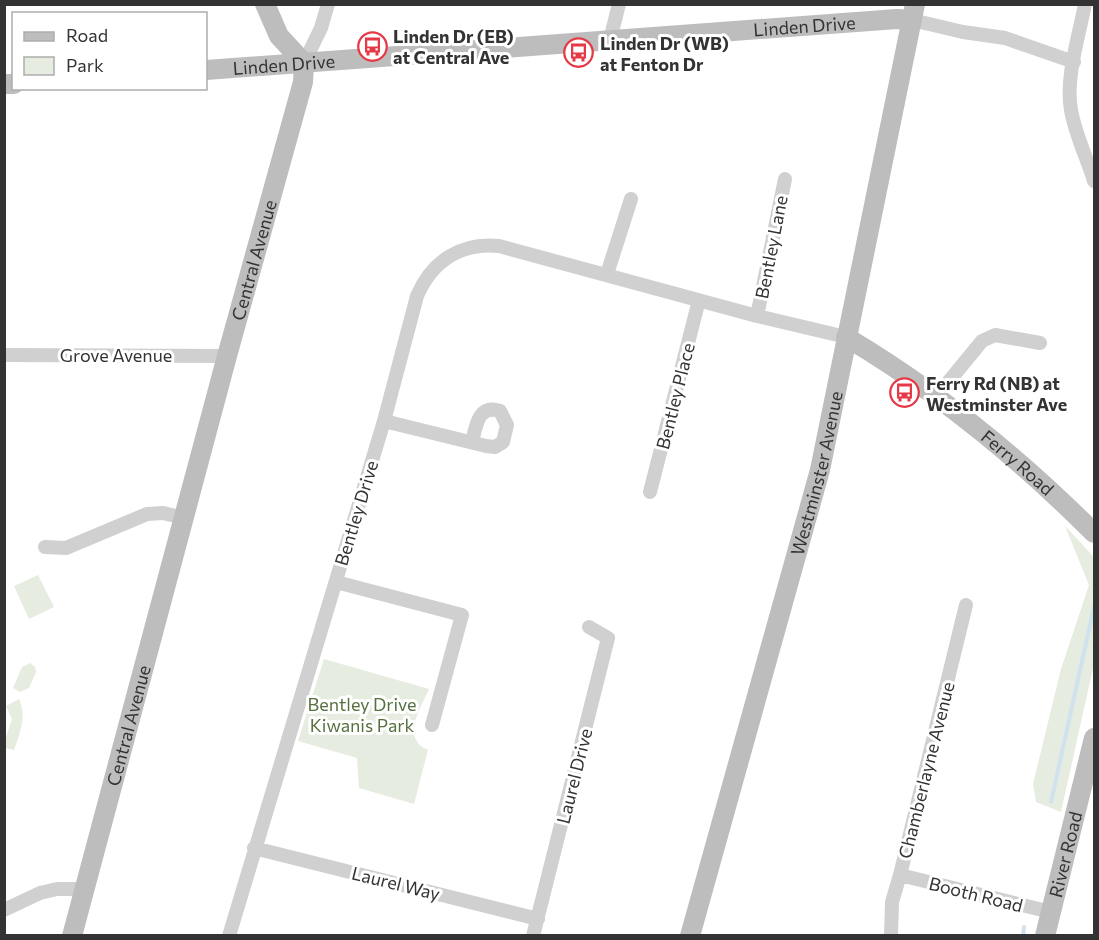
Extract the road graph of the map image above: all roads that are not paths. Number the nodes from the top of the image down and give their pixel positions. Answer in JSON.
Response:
{"nodes":[{"id":1,"x":265,"y":4,"type":"edge"},
{"id":2,"x":328,"y":4,"type":"edge"},
{"id":3,"x":619,"y":4,"type":"edge"},
{"id":4,"x":1085,"y":4,"type":"edge"},
{"id":5,"x":914,"y":12,"type":"edge"},
{"id":6,"x":610,"y":40,"type":"junction"},
{"id":7,"x":1074,"y":62,"type":"junction"},
{"id":8,"x":304,"y":63,"type":"junction"},
{"id":9,"x":207,"y":70,"type":"edge"},
{"id":10,"x":785,"y":178,"type":"dead end"},
{"id":11,"x":1095,"y":181,"type":"edge"},
{"id":12,"x":631,"y":199,"type":"dead end"},
{"id":13,"x":607,"y":274,"type":"junction"},
{"id":14,"x":699,"y":300,"type":"junction"},
{"id":15,"x":757,"y":316,"type":"junction"},
{"id":16,"x":846,"y":337,"type":"junction"},
{"id":17,"x":1040,"y":343,"type":"dead end"},
{"id":18,"x":4,"y":355,"type":"edge"},
{"id":19,"x":226,"y":356,"type":"junction"},
{"id":20,"x":936,"y":397,"type":"junction"},
{"id":21,"x":384,"y":421,"type":"junction"},
{"id":22,"x":472,"y":442,"type":"dead end"},
{"id":23,"x":650,"y":492,"type":"dead end"},
{"id":24,"x":184,"y":518,"type":"junction"},
{"id":25,"x":1095,"y":533,"type":"edge"},
{"id":26,"x":45,"y":547,"type":"dead end"},
{"id":27,"x":336,"y":582,"type":"junction"},
{"id":28,"x":966,"y":605,"type":"dead end"},
{"id":29,"x":589,"y":627,"type":"dead end"},
{"id":30,"x":432,"y":725,"type":"dead end"},
{"id":31,"x":1095,"y":738,"type":"edge"},
{"id":32,"x":254,"y":848,"type":"junction"},
{"id":33,"x":900,"y":875,"type":"junction"},
{"id":34,"x":85,"y":889,"type":"junction"},
{"id":35,"x":4,"y":910,"type":"edge"},
{"id":36,"x":1051,"y":912,"type":"junction"},
{"id":37,"x":538,"y":919,"type":"junction"},
{"id":38,"x":72,"y":936,"type":"edge"},
{"id":39,"x":229,"y":936,"type":"edge"},
{"id":40,"x":533,"y":936,"type":"edge"},
{"id":41,"x":690,"y":936,"type":"edge"},
{"id":42,"x":891,"y":936,"type":"edge"},
{"id":43,"x":1045,"y":936,"type":"edge"}],
"edges":[{"from":1,"to":8,"type":"street"},
{"from":2,"to":8,"type":"street","name":"Central Avenue"},
{"from":3,"to":6,"type":"street"},
{"from":4,"to":7,"type":"street"},
{"from":5,"to":6,"type":"street","name":"Linden Drive"},
{"from":5,"to":7,"type":"street","name":"Linden Drive"},
{"from":5,"to":16,"type":"street","name":"Westminster Avenue"},
{"from":6,"to":8,"type":"street","name":"Linden Drive"},
{"from":7,"to":11,"type":"street"},
{"from":8,"to":9,"type":"street","name":"Linden Drive"},
{"from":8,"to":19,"type":"street","name":"Central Avenue"},
{"from":10,"to":15,"type":"street","name":"Bentley Lane"},
{"from":12,"to":13,"type":"street"},
{"from":13,"to":14,"type":"street","name":"Bentley Drive"},
{"from":13,"to":21,"type":"street","name":"Bentley Drive"},
{"from":14,"to":15,"type":"street","name":"Bentley Drive"},
{"from":14,"to":23,"type":"street","name":"Bentley Place"},
{"from":15,"to":16,"type":"street","name":"Bentley Drive"},
{"from":16,"to":20,"type":"street","name":"Ferry Road"},
{"from":16,"to":41,"type":"street","name":"Westminster Avenue"},
{"from":17,"to":20,"type":"street"},
{"from":18,"to":19,"type":"street","name":"Grove Avenue"},
{"from":19,"to":24,"type":"street","name":"Central Avenue"},
{"from":20,"to":25,"type":"street","name":"Ferry Road"},
{"from":21,"to":22,"type":"street"},
{"from":21,"to":27,"type":"street","name":"Bentley Drive"},
{"from":24,"to":26,"type":"street"},
{"from":24,"to":34,"type":"street","name":"Central Avenue"},
{"from":27,"to":30,"type":"street"},
{"from":27,"to":32,"type":"street","name":"Bentley Drive"},
{"from":28,"to":33,"type":"street","name":"Chamberlayne Avenue"},
{"from":29,"to":37,"type":"street","name":"Laurel Drive"},
{"from":31,"to":36,"type":"street","name":"River Road"},
{"from":32,"to":37,"type":"street","name":"Laurel Way"},
{"from":32,"to":39,"type":"street","name":"Bentley Drive"},
{"from":33,"to":36,"type":"street","name":"Booth Road"},
{"from":33,"to":42,"type":"street","name":"Chamberlayne Avenue"},
{"from":34,"to":35,"type":"street"},
{"from":34,"to":38,"type":"street","name":"Central Avenue"},
{"from":36,"to":43,"type":"street","name":"River Road"},
{"from":37,"to":40,"type":"street","name":"Laurel Drive"}]}
